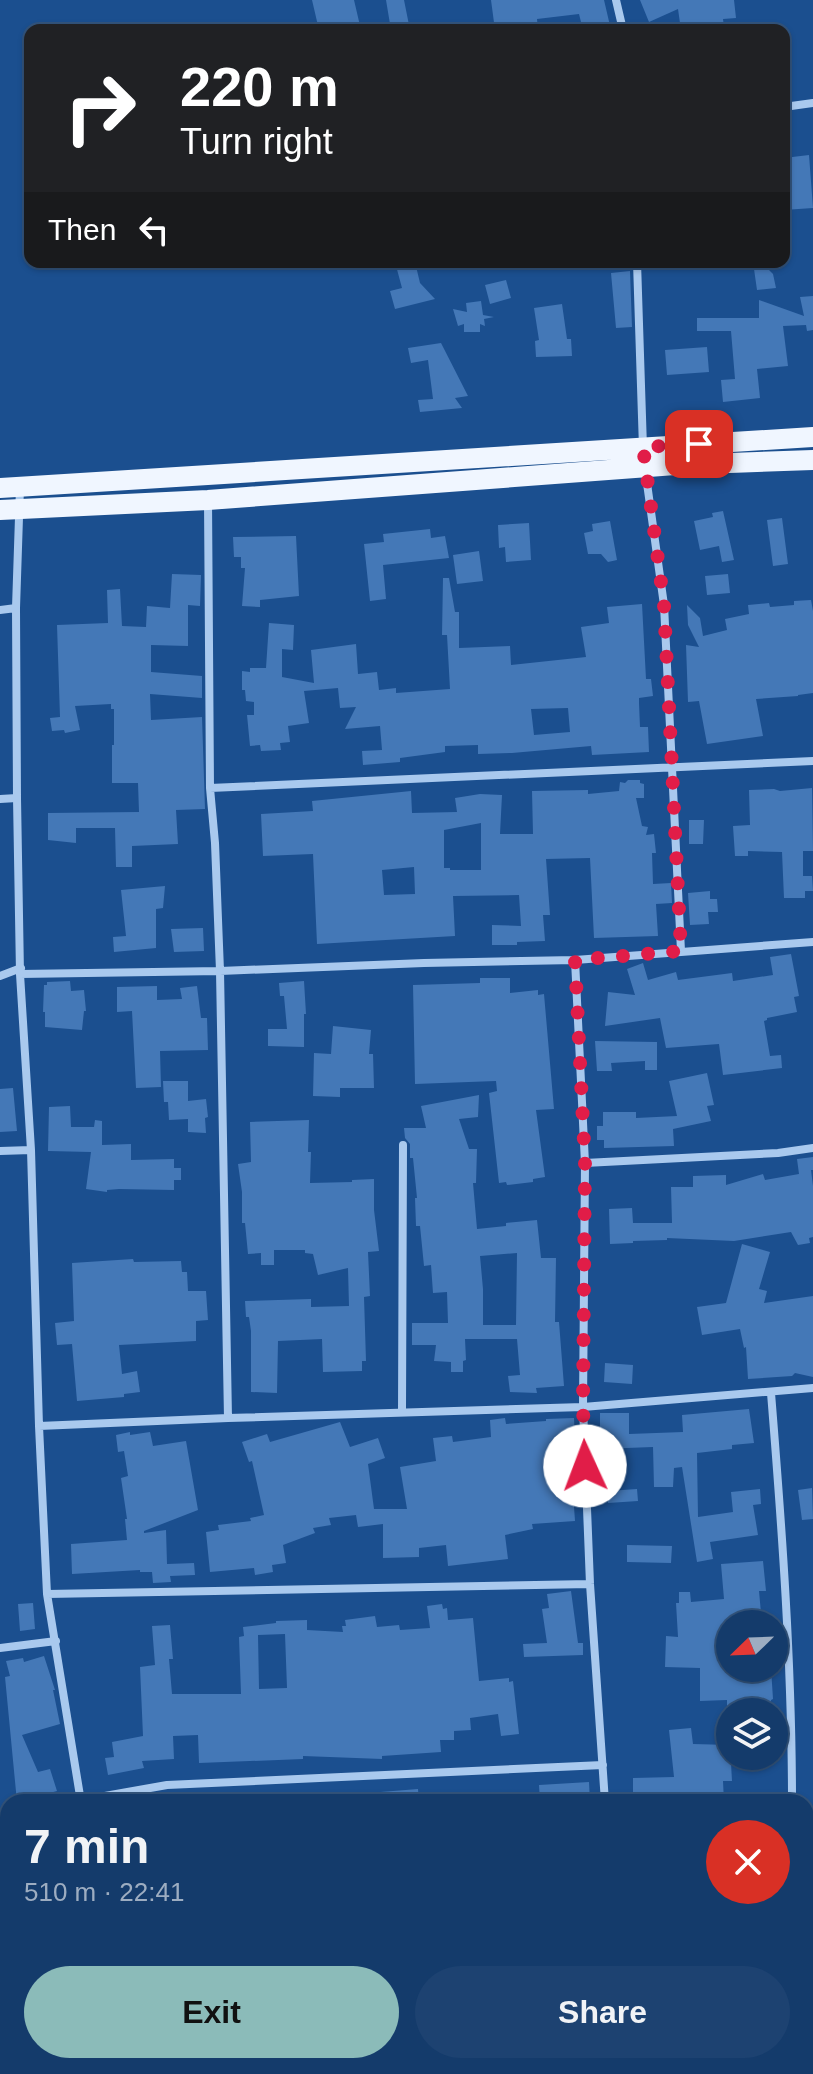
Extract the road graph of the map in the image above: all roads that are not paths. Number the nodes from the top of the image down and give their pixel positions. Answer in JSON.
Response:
{"nodes":[{"id":1,"x":616,"y":0,"type":"edge"},
{"id":2,"x":622,"y":24,"type":"edge"},
{"id":3,"x":813,"y":103,"type":"edge"},
{"id":4,"x":790,"y":106,"type":"edge"},
{"id":5,"x":637,"y":268,"type":"edge"},
{"id":6,"x":813,"y":437,"type":"edge"},
{"id":7,"x":643,"y":447,"type":"junction"},
{"id":8,"x":813,"y":461,"type":"edge"},
{"id":9,"x":644,"y":468,"type":"junction"},
{"id":10,"x":10,"y":487,"type":"edge"},
{"id":11,"x":208,"y":500,"type":"junction"},
{"id":12,"x":9,"y":509,"type":"edge"},
{"id":13,"x":16,"y":608,"type":"junction"},
{"id":14,"x":0,"y":610,"type":"edge"},
{"id":15,"x":813,"y":761,"type":"edge"},
{"id":16,"x":672,"y":767,"type":"junction"},
{"id":17,"x":210,"y":788,"type":"junction"},
{"id":18,"x":17,"y":798,"type":"junction"},
{"id":19,"x":0,"y":799,"type":"edge"},
{"id":20,"x":813,"y":942,"type":"edge"},
{"id":21,"x":681,"y":951,"type":"junction"},
{"id":22,"x":575,"y":960,"type":"junction"},
{"id":23,"x":20,"y":971,"type":"junction"},
{"id":24,"x":220,"y":971,"type":"junction"},
{"id":25,"x":0,"y":976,"type":"edge"},
{"id":26,"x":403,"y":1145,"type":"dead end"},
{"id":27,"x":813,"y":1148,"type":"edge"},
{"id":28,"x":31,"y":1150,"type":"junction"},
{"id":29,"x":0,"y":1151,"type":"edge"},
{"id":30,"x":585,"y":1163,"type":"junction"},
{"id":31,"x":813,"y":1388,"type":"edge"},
{"id":32,"x":771,"y":1393,"type":"junction"},
{"id":33,"x":583,"y":1407,"type":"junction"},
{"id":34,"x":402,"y":1412,"type":"junction"},
{"id":35,"x":228,"y":1418,"type":"junction"},
{"id":36,"x":39,"y":1426,"type":"junction"},
{"id":37,"x":590,"y":1584,"type":"junction"},
{"id":38,"x":47,"y":1594,"type":"junction"},
{"id":39,"x":56,"y":1641,"type":"junction"},
{"id":40,"x":0,"y":1648,"type":"edge"},
{"id":41,"x":603,"y":1765,"type":"junction"},
{"id":42,"x":77,"y":1794,"type":"edge"},
{"id":43,"x":117,"y":1794,"type":"edge"},
{"id":44,"x":605,"y":1794,"type":"edge"},
{"id":45,"x":792,"y":1794,"type":"edge"}],
"edges":[{"from":1,"to":2,"type":"street"},
{"from":3,"to":4,"type":"street"},
{"from":5,"to":7,"type":"street"},
{"from":6,"to":7,"type":"main road"},
{"from":7,"to":9,"type":"street"},
{"from":7,"to":10,"type":"main road"},
{"from":8,"to":9,"type":"main road"},
{"from":9,"to":11,"type":"main road"},
{"from":9,"to":16,"type":"street"},
{"from":10,"to":12,"type":"street"},
{"from":11,"to":12,"type":"main road"},
{"from":11,"to":17,"type":"street"},
{"from":12,"to":13,"type":"street"},
{"from":13,"to":14,"type":"street"},
{"from":13,"to":18,"type":"street"},
{"from":15,"to":16,"type":"street"},
{"from":16,"to":17,"type":"street"},
{"from":16,"to":21,"type":"street"},
{"from":17,"to":24,"type":"street"},
{"from":18,"to":19,"type":"street"},
{"from":18,"to":23,"type":"street"},
{"from":20,"to":21,"type":"street"},
{"from":21,"to":22,"type":"street"},
{"from":22,"to":24,"type":"street"},
{"from":22,"to":30,"type":"street"},
{"from":23,"to":24,"type":"street"},
{"from":23,"to":25,"type":"street"},
{"from":23,"to":28,"type":"street"},
{"from":24,"to":35,"type":"street"},
{"from":26,"to":34,"type":"street"},
{"from":27,"to":30,"type":"street"},
{"from":28,"to":29,"type":"street"},
{"from":28,"to":36,"type":"street"},
{"from":30,"to":33,"type":"street"},
{"from":31,"to":32,"type":"street"},
{"from":32,"to":33,"type":"street"},
{"from":32,"to":45,"type":"street"},
{"from":33,"to":34,"type":"street"},
{"from":33,"to":37,"type":"street"},
{"from":34,"to":35,"type":"street"},
{"from":35,"to":36,"type":"street"},
{"from":36,"to":38,"type":"street"},
{"from":37,"to":38,"type":"street"},
{"from":37,"to":41,"type":"street"},
{"from":38,"to":39,"type":"street"},
{"from":39,"to":40,"type":"street"},
{"from":39,"to":42,"type":"street"},
{"from":41,"to":43,"type":"street"},
{"from":41,"to":44,"type":"street"}]}
